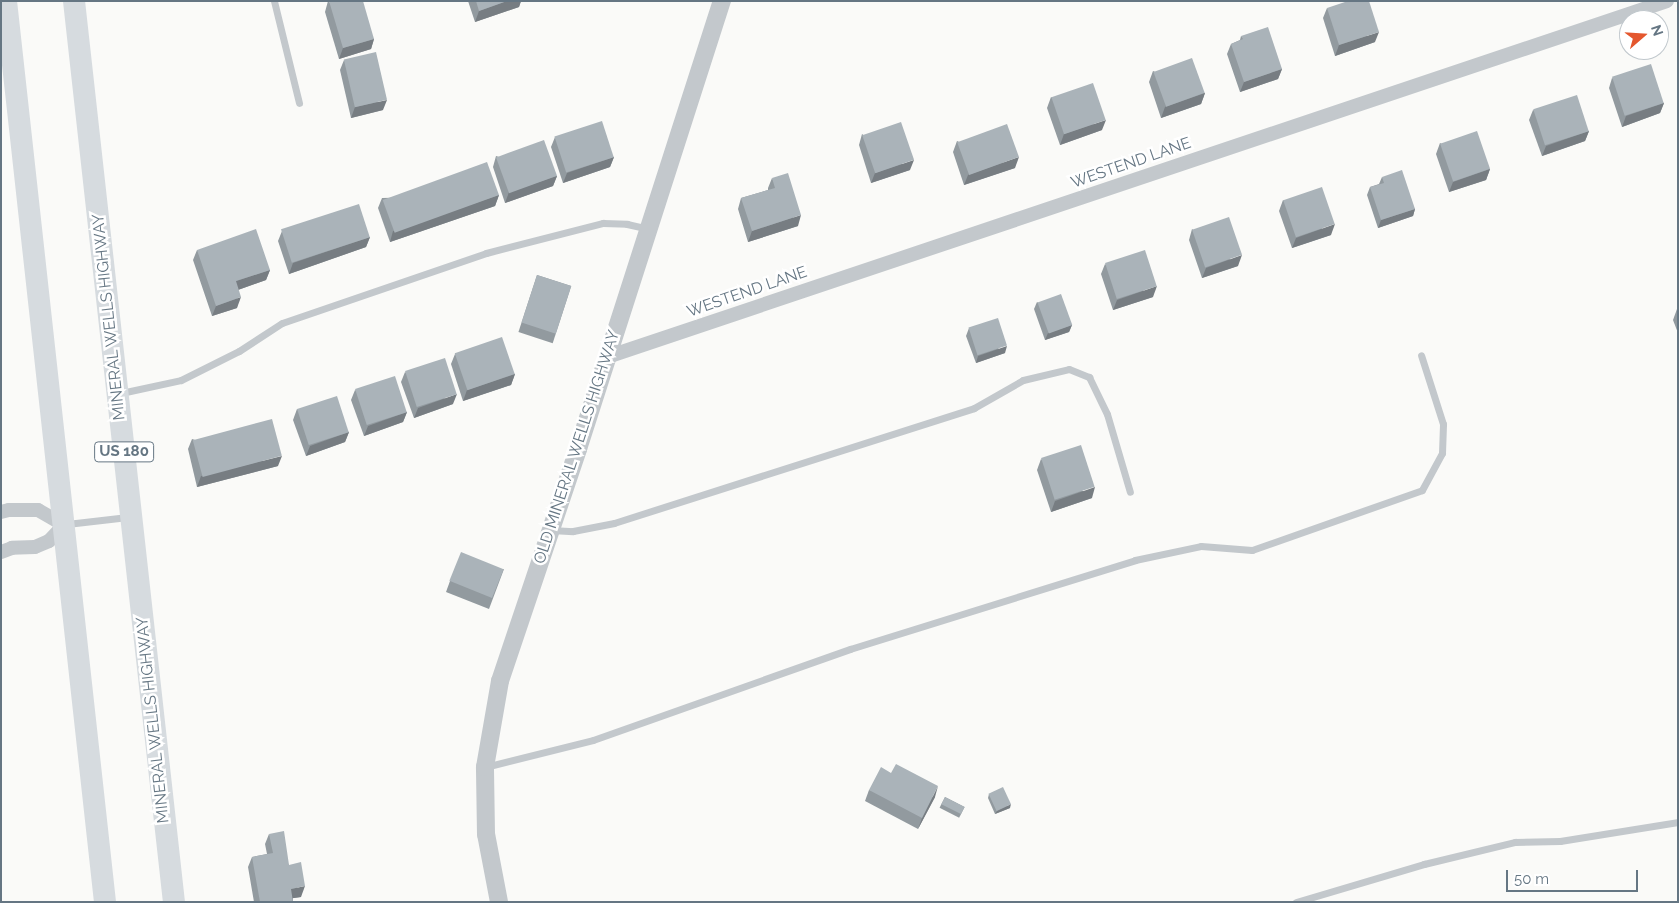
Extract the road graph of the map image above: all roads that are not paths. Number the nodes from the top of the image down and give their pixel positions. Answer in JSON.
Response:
{"nodes":[{"id":1,"x":6,"y":1,"type":"edge"},
{"id":2,"x":74,"y":1,"type":"edge"},
{"id":3,"x":274,"y":1,"type":"edge"},
{"id":4,"x":722,"y":1,"type":"edge"},
{"id":5,"x":1667,"y":1,"type":"edge"},
{"id":6,"x":299,"y":103,"type":"dead end"},
{"id":7,"x":648,"y":229,"type":"junction"},
{"id":8,"x":1421,"y":355,"type":"dead end"},
{"id":9,"x":606,"y":357,"type":"junction"},
{"id":10,"x":118,"y":394,"type":"junction"},
{"id":11,"x":1130,"y":492,"type":"dead end"},
{"id":12,"x":1,"y":512,"type":"edge"},
{"id":13,"x":131,"y":517,"type":"junction"},
{"id":14,"x":64,"y":524,"type":"junction"},
{"id":15,"x":550,"y":530,"type":"junction"},
{"id":16,"x":1,"y":552,"type":"edge"},
{"id":17,"x":485,"y":767,"type":"junction"},
{"id":18,"x":1678,"y":822,"type":"edge"},
{"id":19,"x":105,"y":902,"type":"edge"},
{"id":20,"x":174,"y":902,"type":"edge"},
{"id":21,"x":499,"y":902,"type":"edge"},
{"id":22,"x":1296,"y":902,"type":"edge"}],
"edges":[{"from":1,"to":14,"type":"main road"},
{"from":2,"to":10,"type":"main road","name":"MINERAL WELLS HIGHWAY","number":"US 180"},
{"from":3,"to":6,"type":"lane"},
{"from":4,"to":7,"type":"street","name":"OLD MINERAL WELLS HIGHWAY"},
{"from":5,"to":9,"type":"street","name":"WESTEND LANE"},
{"from":7,"to":9,"type":"street","name":"OLD MINERAL WELLS HIGHWAY"},
{"from":7,"to":10,"type":"lane"},
{"from":8,"to":17,"type":"lane"},
{"from":9,"to":15,"type":"street","name":"OLD MINERAL WELLS HIGHWAY"},
{"from":10,"to":13,"type":"main road","name":"MINERAL WELLS HIGHWAY","number":"US 180"},
{"from":11,"to":15,"type":"lane"},
{"from":12,"to":14,"type":"street"},
{"from":13,"to":14,"type":"lane"},
{"from":13,"to":20,"type":"main road","name":"MINERAL WELLS HIGHWAY","number":"US 180"},
{"from":14,"to":16,"type":"street"},
{"from":14,"to":19,"type":"main road"},
{"from":15,"to":17,"type":"street","name":"OLD MINERAL WELLS HIGHWAY"},
{"from":17,"to":21,"type":"street","name":"OLD MINERAL WELLS HIGHWAY"},
{"from":18,"to":22,"type":"lane"}]}
